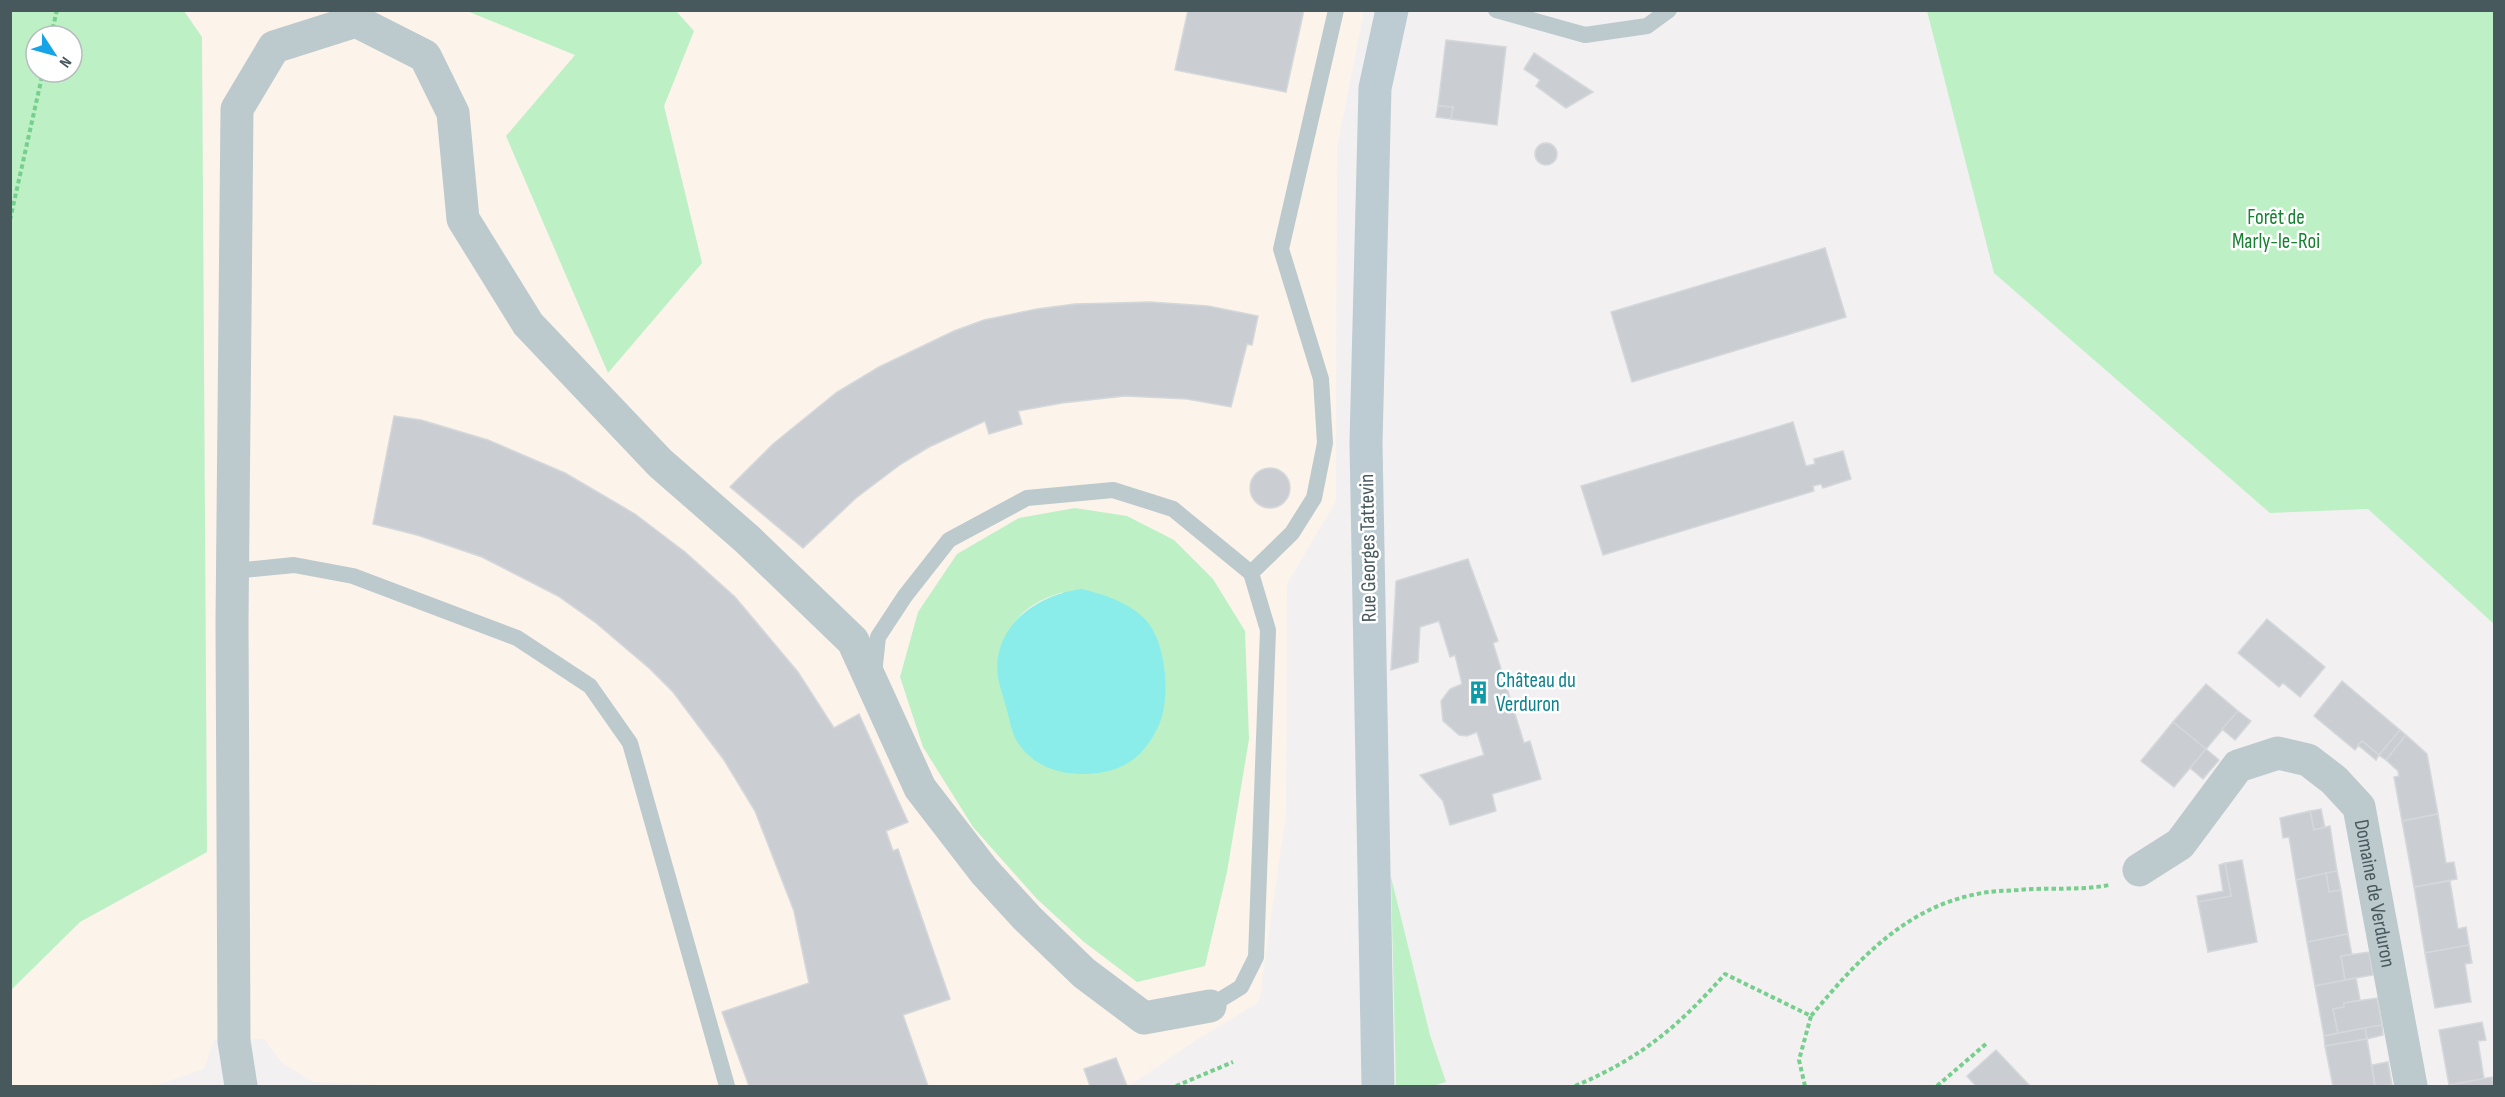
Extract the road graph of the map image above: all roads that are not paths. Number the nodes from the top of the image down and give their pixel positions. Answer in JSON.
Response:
{"nodes":[{"id":1,"x":1335,"y":10,"type":"edge"},
{"id":2,"x":1392,"y":10,"type":"edge"},
{"id":3,"x":1496,"y":10,"type":"edge"},
{"id":4,"x":1669,"y":10,"type":"edge"},
{"id":5,"x":232,"y":571,"type":"junction"},
{"id":6,"x":1251,"y":573,"type":"junction"},
{"id":7,"x":873,"y":682,"type":"junction"},
{"id":8,"x":2139,"y":870,"type":"road end"},
{"id":9,"x":1210,"y":1006,"type":"joint"},
{"id":10,"x":241,"y":1086,"type":"edge"},
{"id":11,"x":727,"y":1086,"type":"edge"},
{"id":12,"x":1378,"y":1086,"type":"edge"},
{"id":13,"x":2411,"y":1086,"type":"edge"}],
"edges":[{"from":1,"to":6,"type":"lane"},
{"from":2,"to":12,"type":"main road","name":"Rue Georges Tattevin"},
{"from":3,"to":4,"type":"lane"},
{"from":5,"to":7,"type":"street"},
{"from":5,"to":10,"type":"street"},
{"from":5,"to":11,"type":"lane"},
{"from":6,"to":7,"type":"lane"},
{"from":6,"to":9,"type":"lane"},
{"from":7,"to":9,"type":"street"},
{"from":8,"to":13,"type":"street","name":"Domaine de Verduron"}]}
